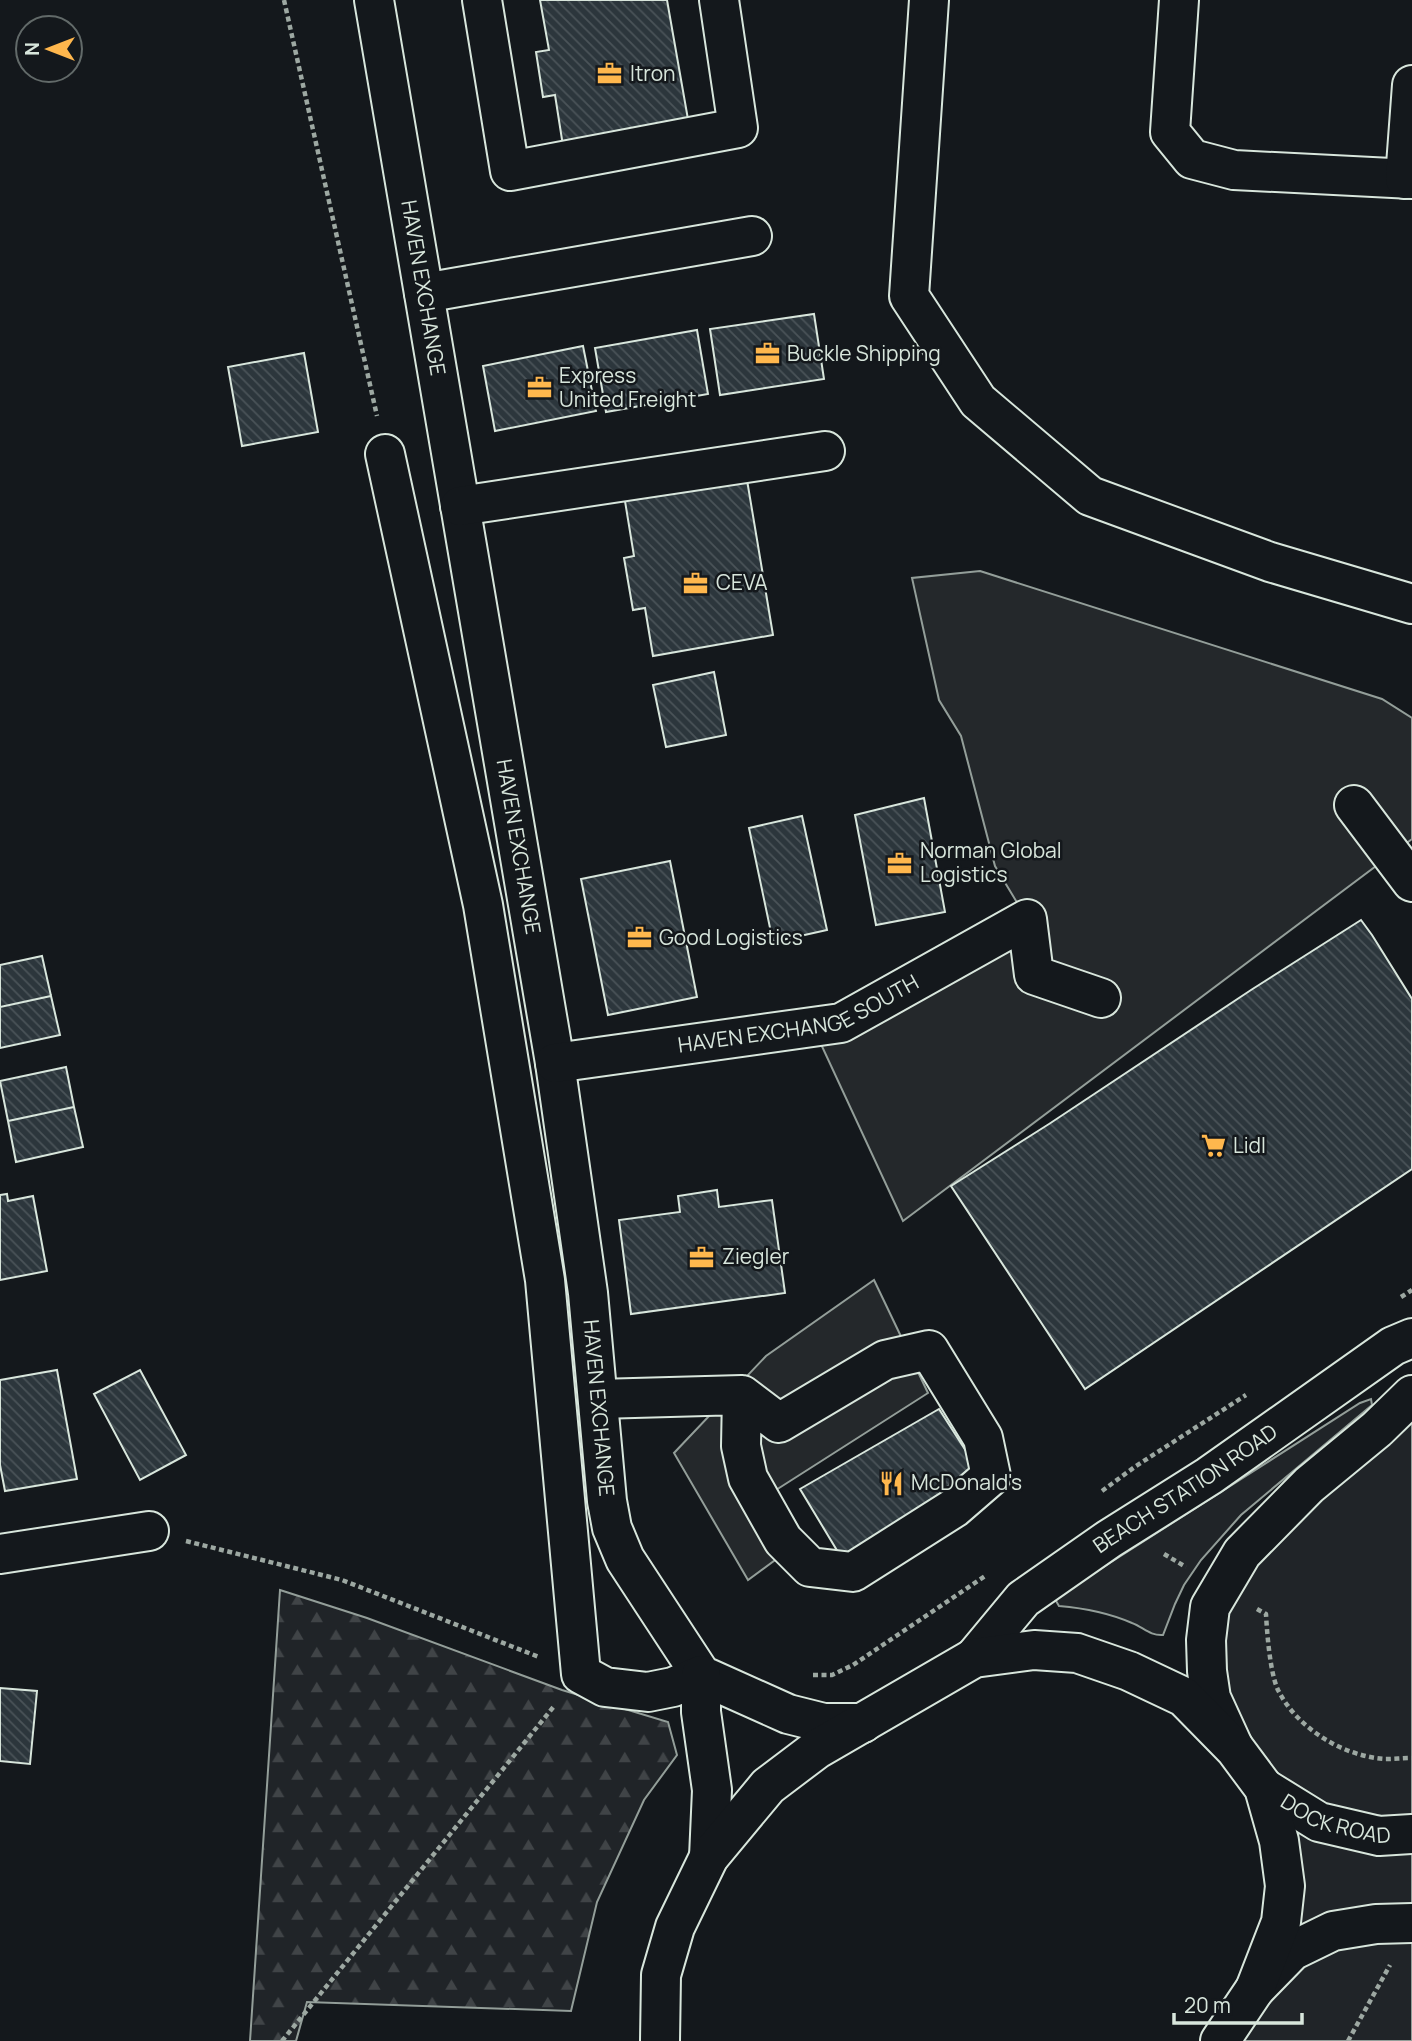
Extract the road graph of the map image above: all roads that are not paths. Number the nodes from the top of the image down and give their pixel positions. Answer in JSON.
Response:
{"nodes":[{"id":1,"x":374,"y":0,"type":"edge"},
{"id":2,"x":482,"y":0,"type":"edge"},
{"id":3,"x":719,"y":0,"type":"edge"},
{"id":4,"x":929,"y":0,"type":"edge"},
{"id":5,"x":1179,"y":0,"type":"edge"},
{"id":6,"x":1412,"y":85,"type":"edge"},
{"id":7,"x":1408,"y":179,"type":"edge"},
{"id":8,"x":752,"y":236,"type":"dead end"},
{"id":9,"x":424,"y":293,"type":"junction"},
{"id":10,"x":825,"y":451,"type":"dead end"},
{"id":11,"x":386,"y":454,"type":"road end"},
{"id":12,"x":460,"y":506,"type":"junction"},
{"id":13,"x":1412,"y":604,"type":"edge"},
{"id":14,"x":1354,"y":805,"type":"dead end"},
{"id":15,"x":1412,"y":882,"type":"edge"},
{"id":16,"x":1101,"y":998,"type":"dead end"},
{"id":17,"x":555,"y":1063,"type":"junction"},
{"id":18,"x":1412,"y":1338,"type":"edge"},
{"id":19,"x":742,"y":1395,"type":"junction"},
{"id":20,"x":1412,"y":1395,"type":"edge"},
{"id":21,"x":598,"y":1399,"type":"junction"},
{"id":22,"x":779,"y":1423,"type":"junction"},
{"id":23,"x":741,"y":1446,"type":"junction"},
{"id":24,"x":149,"y":1531,"type":"road end"},
{"id":25,"x":0,"y":1554,"type":"edge"},
{"id":26,"x":974,"y":1658,"type":"junction"},
{"id":27,"x":701,"y":1675,"type":"junction"},
{"id":28,"x":863,"y":1723,"type":"junction"},
{"id":29,"x":1235,"y":1749,"type":"junction"},
{"id":30,"x":1264,"y":1788,"type":"junction"},
{"id":31,"x":1412,"y":1834,"type":"edge"},
{"id":32,"x":709,"y":1857,"type":"junction"},
{"id":33,"x":1412,"y":1923,"type":"edge"},
{"id":34,"x":1255,"y":1989,"type":"junction"},
{"id":35,"x":659,"y":2038,"type":"edge"},
{"id":36,"x":1220,"y":2041,"type":"edge"}],
"edges":[{"from":1,"to":9,"type":"main road","name":"HAVEN EXCHANGE"},
{"from":2,"to":3,"type":"main road"},
{"from":4,"to":13,"type":"main road"},
{"from":5,"to":7,"type":"main road"},
{"from":6,"to":7,"type":"main road"},
{"from":8,"to":9,"type":"main road"},
{"from":9,"to":12,"type":"main road","name":"HAVEN EXCHANGE"},
{"from":10,"to":12,"type":"main road"},
{"from":11,"to":27,"type":"main road"},
{"from":12,"to":17,"type":"main road","name":"HAVEN EXCHANGE"},
{"from":14,"to":15,"type":"main road"},
{"from":16,"to":17,"type":"main road","name":"HAVEN EXCHANGE SOUTH"},
{"from":17,"to":21,"type":"main road","name":"HAVEN EXCHANGE"},
{"from":18,"to":26,"type":"main road","name":"BEACH STATION ROAD"},
{"from":19,"to":21,"type":"main road"},
{"from":19,"to":22,"type":"main road"},
{"from":19,"to":23,"type":"main road"},
{"from":20,"to":29,"type":"main road"},
{"from":21,"to":27,"type":"main road","name":"HAVEN EXCHANGE"},
{"from":22,"to":23,"type":"main road"},
{"from":22,"to":23,"type":"main road"},
{"from":24,"to":25,"type":"main road"},
{"from":26,"to":28,"type":"main road"},
{"from":26,"to":29,"type":"main road"},
{"from":27,"to":28,"type":"main road"},
{"from":27,"to":32,"type":"main road"},
{"from":28,"to":32,"type":"main road"},
{"from":29,"to":30,"type":"main road"},
{"from":30,"to":31,"type":"main road","name":"DOCK ROAD"},
{"from":30,"to":34,"type":"main road"},
{"from":32,"to":35,"type":"main road"},
{"from":33,"to":34,"type":"main road"},
{"from":34,"to":36,"type":"main road"}]}
